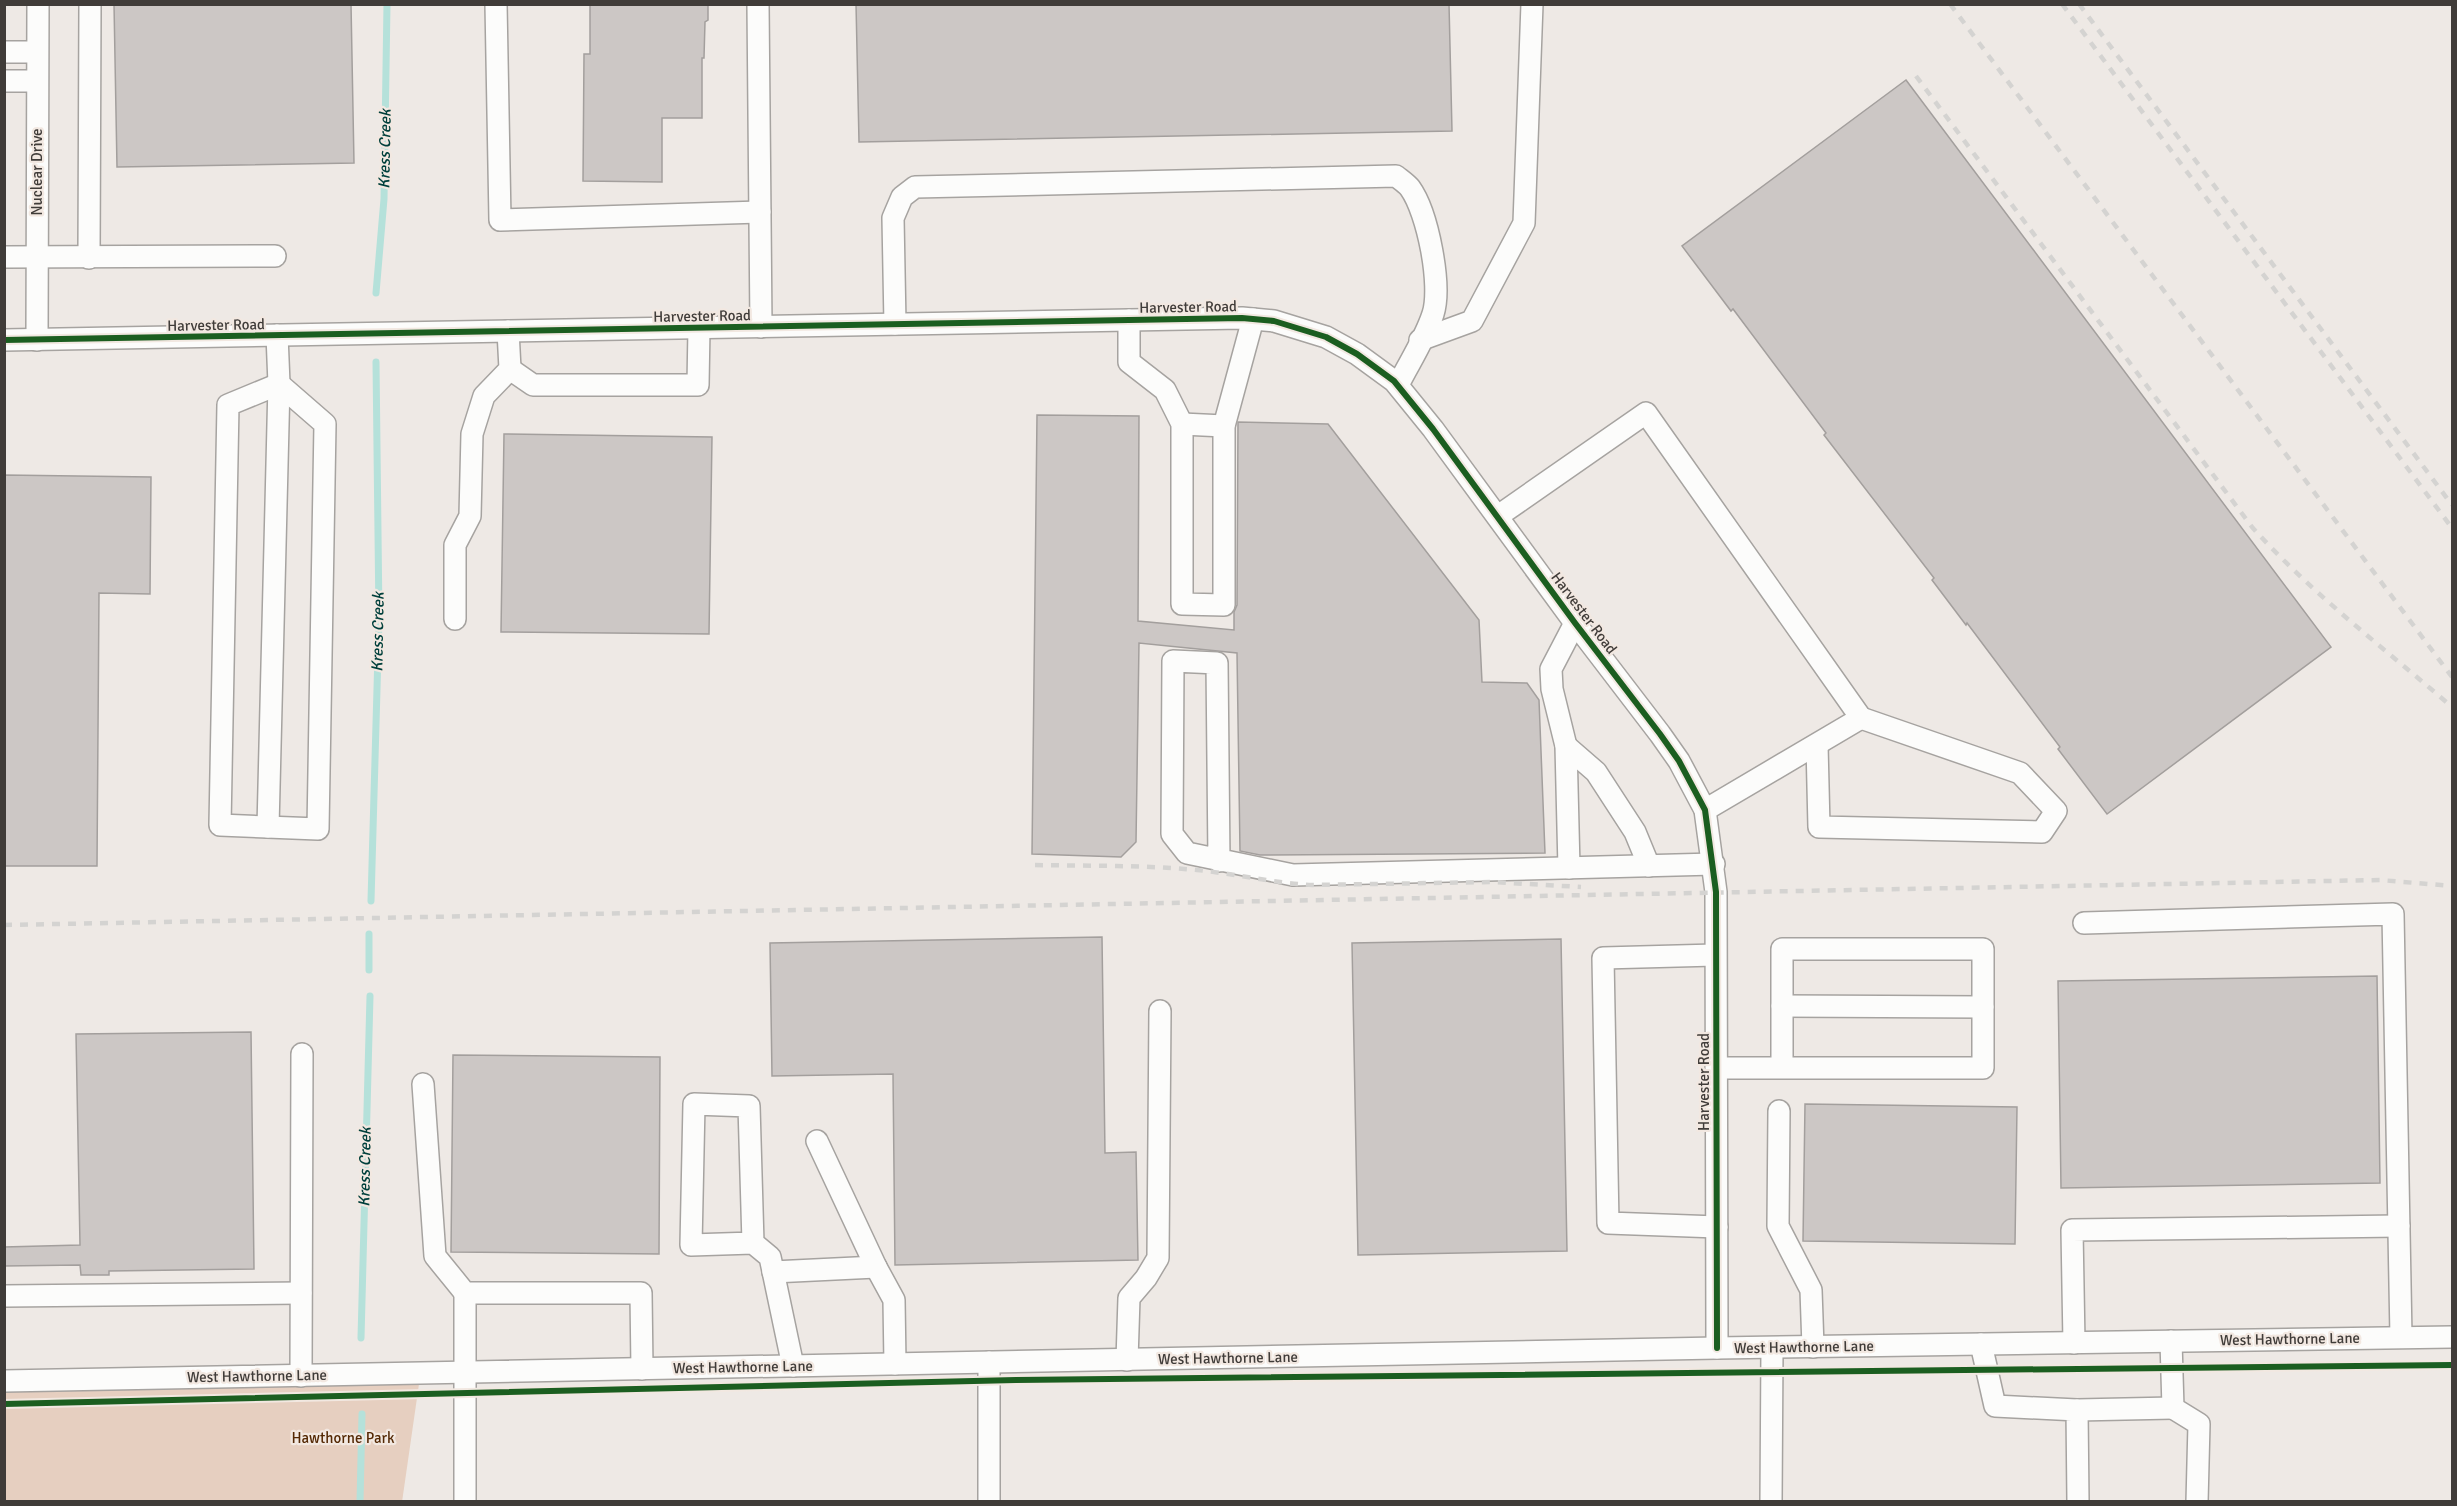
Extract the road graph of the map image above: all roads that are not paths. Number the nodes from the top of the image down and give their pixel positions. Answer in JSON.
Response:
{"nodes":[{"id":1,"x":38,"y":4,"type":"edge"},
{"id":2,"x":90,"y":4,"type":"edge"},
{"id":3,"x":496,"y":4,"type":"edge"},
{"id":4,"x":758,"y":4,"type":"edge"},
{"id":5,"x":1532,"y":4,"type":"edge"},
{"id":6,"x":4,"y":52,"type":"edge"},
{"id":7,"x":37,"y":52,"type":"junction"},
{"id":8,"x":4,"y":81,"type":"edge"},
{"id":9,"x":37,"y":81,"type":"junction"},
{"id":10,"x":760,"y":212,"type":"junction"},
{"id":11,"x":275,"y":256,"type":"dead end"},
{"id":12,"x":4,"y":257,"type":"edge"},
{"id":13,"x":37,"y":258,"type":"junction"},
{"id":14,"x":89,"y":258,"type":"junction"},
{"id":15,"x":1253,"y":319,"type":"junction"},
{"id":16,"x":1129,"y":320,"type":"junction"},
{"id":17,"x":895,"y":324,"type":"junction"},
{"id":18,"x":761,"y":327,"type":"junction"},
{"id":19,"x":699,"y":328,"type":"junction"},
{"id":20,"x":508,"y":331,"type":"junction"},
{"id":21,"x":277,"y":335,"type":"junction"},
{"id":22,"x":4,"y":340,"type":"edge"},
{"id":23,"x":37,"y":340,"type":"junction"},
{"id":24,"x":1420,"y":340,"type":"junction"},
{"id":25,"x":510,"y":369,"type":"junction"},
{"id":26,"x":279,"y":384,"type":"junction"},
{"id":27,"x":1398,"y":385,"type":"junction"},
{"id":28,"x":1182,"y":424,"type":"junction"},
{"id":29,"x":1224,"y":426,"type":"junction"},
{"id":30,"x":1498,"y":516,"type":"junction"},
{"id":31,"x":455,"y":620,"type":"dead end"},
{"id":32,"x":1575,"y":623,"type":"junction"},
{"id":33,"x":1861,"y":718,"type":"junction"},
{"id":34,"x":1817,"y":745,"type":"junction"},
{"id":35,"x":1566,"y":746,"type":"junction"},
{"id":36,"x":1705,"y":810,"type":"junction"},
{"id":37,"x":268,"y":827,"type":"junction"},
{"id":38,"x":1219,"y":861,"type":"junction"},
{"id":39,"x":1714,"y":864,"type":"junction"},
{"id":40,"x":1649,"y":866,"type":"junction"},
{"id":41,"x":1569,"y":868,"type":"junction"},
{"id":42,"x":2084,"y":923,"type":"dead end"},
{"id":43,"x":1715,"y":955,"type":"junction"},
{"id":44,"x":1782,"y":1006,"type":"junction"},
{"id":45,"x":1983,"y":1007,"type":"junction"},
{"id":46,"x":1160,"y":1011,"type":"dead end"},
{"id":47,"x":302,"y":1054,"type":"dead end"},
{"id":48,"x":1716,"y":1068,"type":"junction"},
{"id":49,"x":1782,"y":1068,"type":"junction"},
{"id":50,"x":423,"y":1084,"type":"dead end"},
{"id":51,"x":1779,"y":1110,"type":"dead end"},
{"id":52,"x":817,"y":1141,"type":"dead end"},
{"id":53,"x":2399,"y":1226,"type":"junction"},
{"id":54,"x":1717,"y":1227,"type":"junction"},
{"id":55,"x":753,"y":1243,"type":"junction"},
{"id":56,"x":876,"y":1267,"type":"junction"},
{"id":57,"x":773,"y":1272,"type":"junction"},
{"id":58,"x":301,"y":1293,"type":"junction"},
{"id":59,"x":465,"y":1293,"type":"junction"},
{"id":60,"x":4,"y":1296,"type":"edge"},
{"id":61,"x":2452,"y":1337,"type":"edge"},
{"id":62,"x":2401,"y":1338,"type":"junction"},
{"id":63,"x":2171,"y":1341,"type":"junction"},
{"id":64,"x":2074,"y":1343,"type":"junction"},
{"id":65,"x":1981,"y":1344,"type":"junction"},
{"id":66,"x":1813,"y":1347,"type":"junction"},
{"id":67,"x":1717,"y":1348,"type":"junction"},
{"id":68,"x":1772,"y":1348,"type":"junction"},
{"id":69,"x":1127,"y":1360,"type":"junction"},
{"id":70,"x":988,"y":1362,"type":"junction"},
{"id":71,"x":896,"y":1364,"type":"junction"},
{"id":72,"x":793,"y":1366,"type":"junction"},
{"id":73,"x":642,"y":1369,"type":"junction"},
{"id":74,"x":465,"y":1372,"type":"junction"},
{"id":75,"x":301,"y":1376,"type":"junction"},
{"id":76,"x":4,"y":1381,"type":"edge"},
{"id":77,"x":2173,"y":1408,"type":"junction"},
{"id":78,"x":2076,"y":1410,"type":"junction"},
{"id":79,"x":465,"y":1502,"type":"edge"},
{"id":80,"x":989,"y":1502,"type":"edge"},
{"id":81,"x":1771,"y":1502,"type":"edge"},
{"id":82,"x":2078,"y":1502,"type":"edge"},
{"id":83,"x":2197,"y":1502,"type":"edge"}],
"edges":[{"from":1,"to":7,"type":"street","name":"Nuclear Drive"},
{"from":2,"to":14,"type":"street"},
{"from":3,"to":10,"type":"street"},
{"from":4,"to":10,"type":"street"},
{"from":5,"to":24,"type":"street"},
{"from":6,"to":7,"type":"street"},
{"from":7,"to":9,"type":"street","name":"Nuclear Drive"},
{"from":8,"to":9,"type":"street"},
{"from":9,"to":13,"type":"street","name":"Nuclear Drive"},
{"from":10,"to":18,"type":"street"},
{"from":11,"to":14,"type":"street"},
{"from":12,"to":13,"type":"street"},
{"from":13,"to":14,"type":"street"},
{"from":13,"to":23,"type":"street","name":"Nuclear Drive"},
{"from":15,"to":16,"type":"street","name":"Harvester Road"},
{"from":15,"to":27,"type":"street","name":"Harvester Road"},
{"from":15,"to":29,"type":"street"},
{"from":16,"to":17,"type":"street","name":"Harvester Road"},
{"from":16,"to":28,"type":"street"},
{"from":17,"to":18,"type":"street","name":"Harvester Road"},
{"from":17,"to":24,"type":"street"},
{"from":18,"to":19,"type":"street","name":"Harvester Road"},
{"from":19,"to":20,"type":"street","name":"Harvester Road"},
{"from":19,"to":25,"type":"street"},
{"from":20,"to":21,"type":"street","name":"Harvester Road"},
{"from":20,"to":25,"type":"street"},
{"from":21,"to":23,"type":"street","name":"Harvester Road"},
{"from":21,"to":26,"type":"street"},
{"from":22,"to":23,"type":"street","name":"Harvester Road"},
{"from":24,"to":27,"type":"street"},
{"from":25,"to":31,"type":"street"},
{"from":26,"to":37,"type":"street"},
{"from":26,"to":37,"type":"street"},
{"from":26,"to":37,"type":"street"},
{"from":27,"to":30,"type":"street","name":"Harvester Road"},
{"from":28,"to":29,"type":"street"},
{"from":28,"to":29,"type":"street"},
{"from":30,"to":32,"type":"street","name":"Harvester Road"},
{"from":30,"to":33,"type":"street"},
{"from":32,"to":35,"type":"street"},
{"from":32,"to":36,"type":"street","name":"Harvester Road"},
{"from":33,"to":34,"type":"street"},
{"from":33,"to":34,"type":"street"},
{"from":34,"to":36,"type":"street"},
{"from":35,"to":40,"type":"street"},
{"from":35,"to":41,"type":"street"},
{"from":36,"to":39,"type":"street","name":"Harvester Road"},
{"from":38,"to":38,"type":"street"},
{"from":38,"to":41,"type":"street"},
{"from":39,"to":40,"type":"street"},
{"from":39,"to":43,"type":"street","name":"Harvester Road"},
{"from":40,"to":41,"type":"street"},
{"from":42,"to":53,"type":"street"},
{"from":43,"to":48,"type":"street","name":"Harvester Road"},
{"from":43,"to":54,"type":"street"},
{"from":44,"to":45,"type":"street"},
{"from":44,"to":45,"type":"street"},
{"from":44,"to":49,"type":"street"},
{"from":45,"to":49,"type":"street"},
{"from":46,"to":69,"type":"street"},
{"from":47,"to":58,"type":"street"},
{"from":48,"to":49,"type":"street"},
{"from":48,"to":54,"type":"street","name":"Harvester Road"},
{"from":50,"to":59,"type":"street"},
{"from":51,"to":66,"type":"street"},
{"from":52,"to":56,"type":"street"},
{"from":53,"to":62,"type":"street"},
{"from":53,"to":64,"type":"street"},
{"from":54,"to":67,"type":"street","name":"Harvester Road"},
{"from":55,"to":55,"type":"street"},
{"from":55,"to":57,"type":"street"},
{"from":56,"to":57,"type":"street"},
{"from":56,"to":71,"type":"street"},
{"from":57,"to":72,"type":"street"},
{"from":58,"to":60,"type":"street"},
{"from":58,"to":75,"type":"street"},
{"from":59,"to":73,"type":"street"},
{"from":59,"to":74,"type":"street"},
{"from":61,"to":62,"type":"street","name":"West Hawthorne Lane"},
{"from":62,"to":63,"type":"street","name":"West Hawthorne Lane"},
{"from":63,"to":64,"type":"street","name":"West Hawthorne Lane"},
{"from":63,"to":77,"type":"street"},
{"from":64,"to":65,"type":"street","name":"West Hawthorne Lane"},
{"from":65,"to":66,"type":"street","name":"West Hawthorne Lane"},
{"from":65,"to":78,"type":"street"},
{"from":66,"to":68,"type":"street","name":"West Hawthorne Lane"},
{"from":67,"to":68,"type":"street","name":"West Hawthorne Lane"},
{"from":67,"to":69,"type":"street","name":"West Hawthorne Lane"},
{"from":68,"to":81,"type":"street"},
{"from":69,"to":70,"type":"street","name":"West Hawthorne Lane"},
{"from":70,"to":71,"type":"street","name":"West Hawthorne Lane"},
{"from":70,"to":80,"type":"street"},
{"from":71,"to":72,"type":"street","name":"West Hawthorne Lane"},
{"from":72,"to":73,"type":"street","name":"West Hawthorne Lane"},
{"from":73,"to":74,"type":"street","name":"West Hawthorne Lane"},
{"from":74,"to":75,"type":"street","name":"West Hawthorne Lane"},
{"from":74,"to":79,"type":"street"},
{"from":75,"to":76,"type":"street","name":"West Hawthorne Lane"},
{"from":77,"to":78,"type":"street"},
{"from":77,"to":83,"type":"street"},
{"from":78,"to":82,"type":"street"}]}
